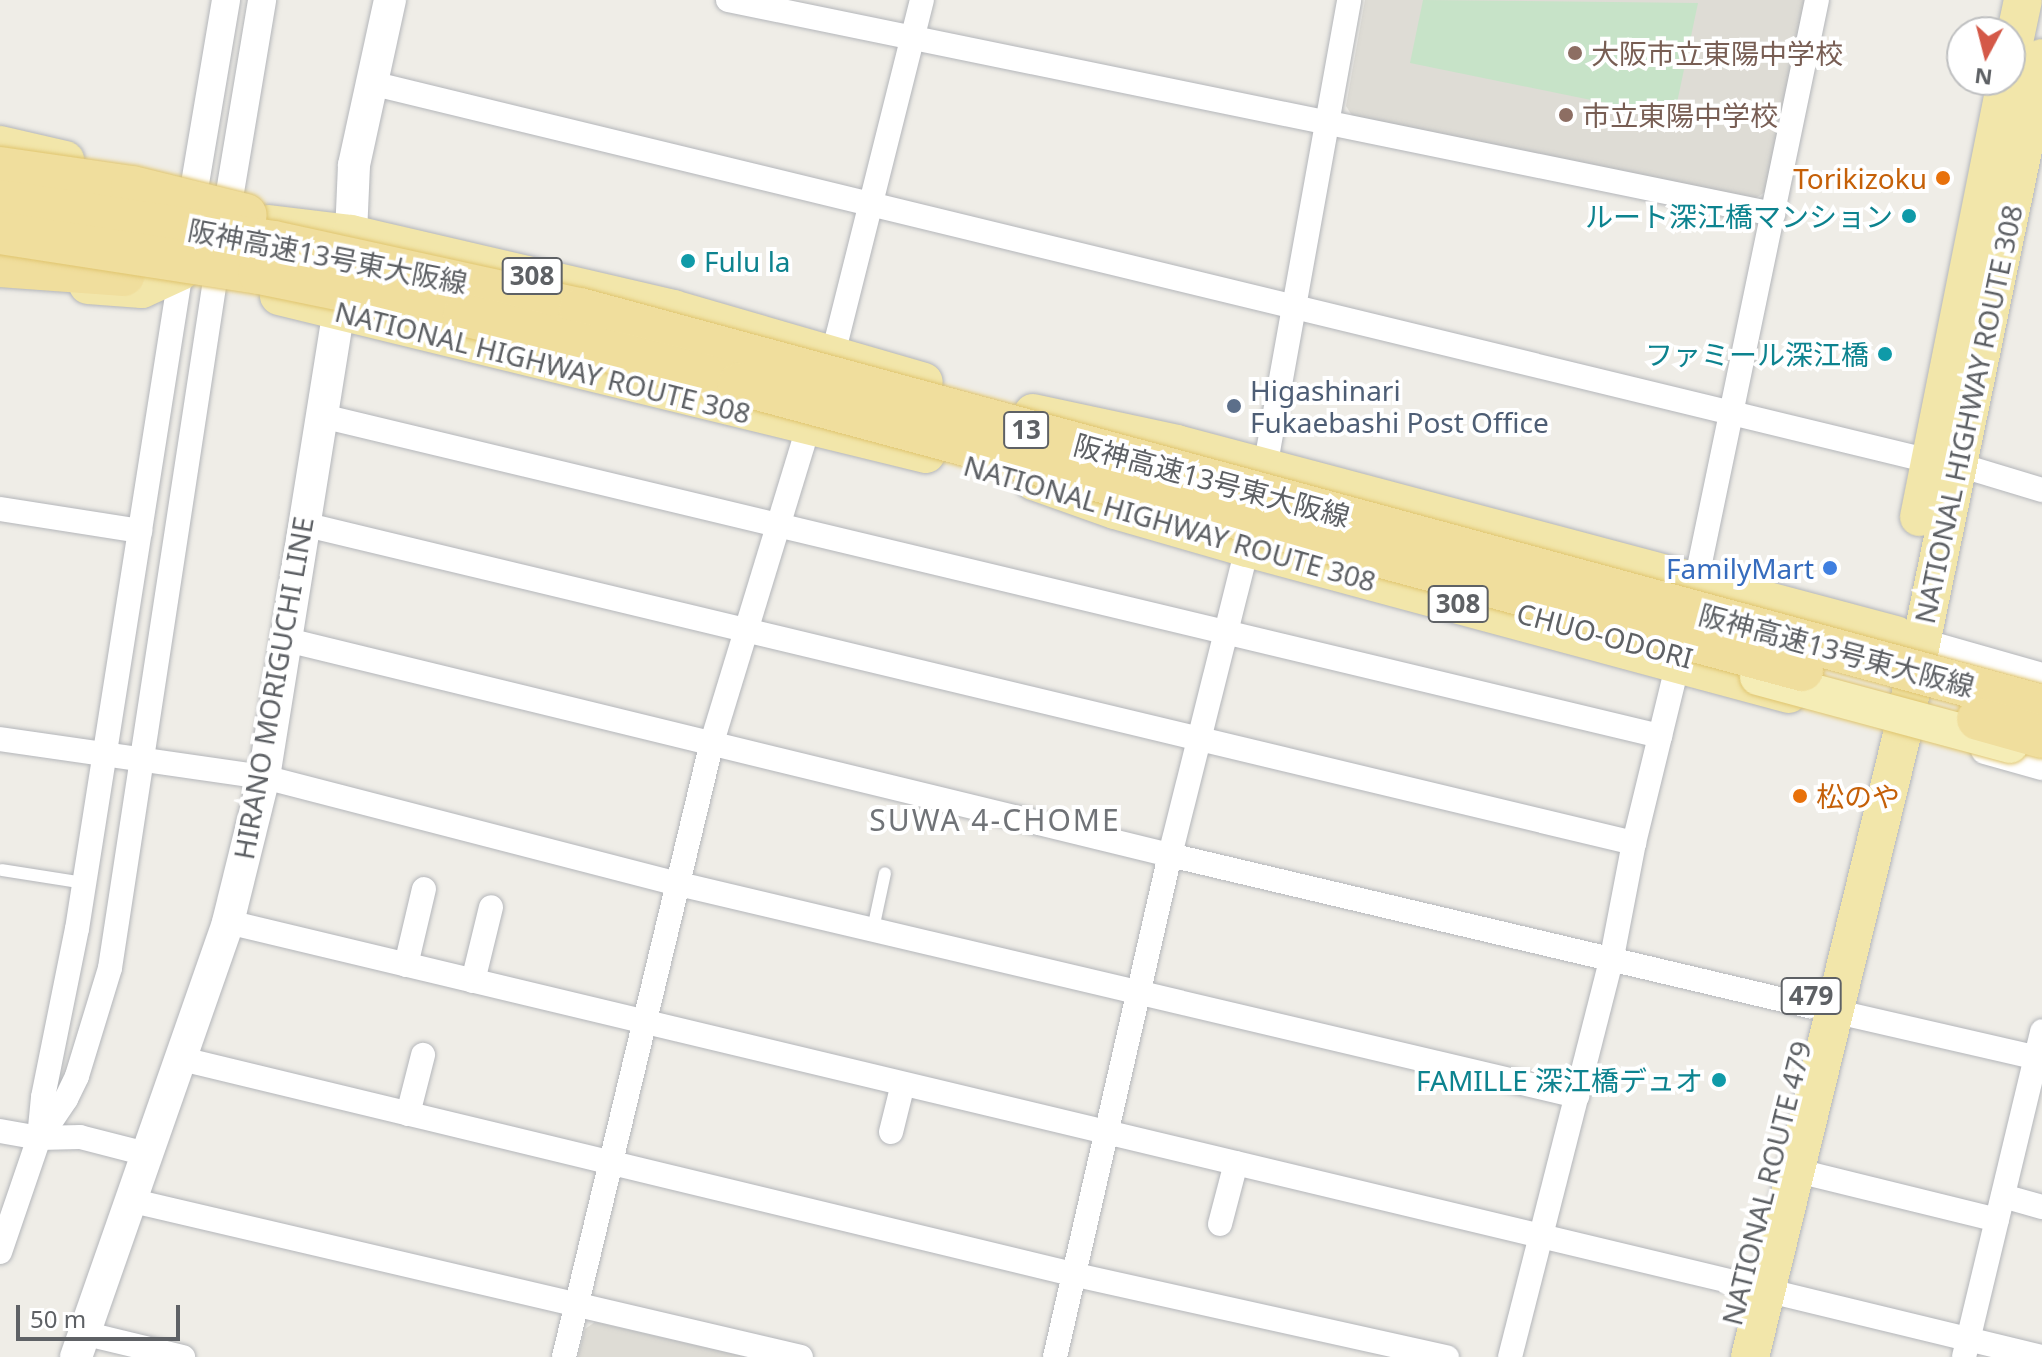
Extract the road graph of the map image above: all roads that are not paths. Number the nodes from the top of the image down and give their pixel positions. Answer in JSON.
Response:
{"nodes":[{"id":1,"x":226,"y":0,"type":"edge"},
{"id":2,"x":262,"y":0,"type":"edge"},
{"id":3,"x":390,"y":0,"type":"edge"},
{"id":4,"x":728,"y":0,"type":"edge"},
{"id":5,"x":922,"y":0,"type":"edge"},
{"id":6,"x":1349,"y":0,"type":"edge"},
{"id":7,"x":1817,"y":0,"type":"edge"},
{"id":8,"x":913,"y":40,"type":"junction"},
{"id":9,"x":2042,"y":58,"type":"edge"},
{"id":10,"x":371,"y":83,"type":"junction"},
{"id":11,"x":2003,"y":96,"type":"edge"},
{"id":12,"x":1328,"y":121,"type":"junction"},
{"id":13,"x":0,"y":145,"type":"edge"},
{"id":14,"x":0,"y":168,"type":"edge"},
{"id":15,"x":0,"y":190,"type":"edge"},
{"id":16,"x":0,"y":201,"type":"edge"},
{"id":17,"x":872,"y":203,"type":"junction"},
{"id":18,"x":1773,"y":214,"type":"junction"},
{"id":19,"x":208,"y":216,"type":"junction"},
{"id":20,"x":0,"y":233,"type":"edge"},
{"id":21,"x":351,"y":234,"type":"junction"},
{"id":22,"x":0,"y":245,"type":"edge"},
{"id":23,"x":0,"y":266,"type":"edge"},
{"id":24,"x":198,"y":275,"type":"junction"},
{"id":25,"x":0,"y":279,"type":"edge"},
{"id":26,"x":1294,"y":308,"type":"junction"},
{"id":27,"x":336,"y":310,"type":"junction"},
{"id":28,"x":464,"y":315,"type":"junction"},
{"id":29,"x":745,"y":354,"type":"junction"},
{"id":30,"x":834,"y":356,"type":"junction"},
{"id":31,"x":1731,"y":412,"type":"junction"},
{"id":32,"x":322,"y":416,"type":"junction"},
{"id":33,"x":807,"y":427,"type":"junction"},
{"id":34,"x":1180,"y":457,"type":"dead end"},
{"id":35,"x":1943,"y":463,"type":"junction"},
{"id":36,"x":1265,"y":468,"type":"junction"},
{"id":37,"x":2042,"y":490,"type":"edge"},
{"id":38,"x":0,"y":509,"type":"edge"},
{"id":39,"x":1168,"y":514,"type":"dead end"},
{"id":40,"x":303,"y":524,"type":"junction"},
{"id":41,"x":778,"y":524,"type":"junction"},
{"id":42,"x":140,"y":531,"type":"junction"},
{"id":43,"x":1247,"y":548,"type":"junction"},
{"id":44,"x":1696,"y":582,"type":"junction"},
{"id":45,"x":1228,"y":631,"type":"junction"},
{"id":46,"x":745,"y":632,"type":"junction"},
{"id":47,"x":283,"y":639,"type":"junction"},
{"id":48,"x":1908,"y":639,"type":"junction"},
{"id":49,"x":1678,"y":662,"type":"junction"},
{"id":50,"x":2042,"y":677,"type":"edge"},
{"id":51,"x":2042,"y":693,"type":"edge"},
{"id":52,"x":2042,"y":706,"type":"edge"},
{"id":53,"x":1891,"y":723,"type":"junction"},
{"id":54,"x":1660,"y":736,"type":"junction"},
{"id":55,"x":2042,"y":737,"type":"edge"},
{"id":56,"x":0,"y":739,"type":"edge"},
{"id":57,"x":1202,"y":740,"type":"junction"},
{"id":58,"x":712,"y":742,"type":"junction"},
{"id":59,"x":2042,"y":753,"type":"edge"},
{"id":60,"x":103,"y":754,"type":"junction"},
{"id":61,"x":142,"y":759,"type":"junction"},
{"id":62,"x":2042,"y":766,"type":"edge"},
{"id":63,"x":264,"y":777,"type":"junction"},
{"id":64,"x":1634,"y":843,"type":"junction"},
{"id":65,"x":1170,"y":855,"type":"junction"},
{"id":66,"x":2,"y":870,"type":"edge"},
{"id":67,"x":885,"y":873,"type":"dead end"},
{"id":68,"x":84,"y":883,"type":"junction"},
{"id":69,"x":679,"y":884,"type":"junction"},
{"id":70,"x":424,"y":889,"type":"dead end"},
{"id":71,"x":491,"y":907,"type":"dead end"},
{"id":72,"x":228,"y":922,"type":"junction"},
{"id":73,"x":873,"y":929,"type":"junction"},
{"id":74,"x":1612,"y":957,"type":"junction"},
{"id":75,"x":406,"y":965,"type":"junction"},
{"id":76,"x":473,"y":981,"type":"junction"},
{"id":77,"x":1141,"y":991,"type":"junction"},
{"id":78,"x":1821,"y":1008,"type":"junction"},
{"id":79,"x":645,"y":1021,"type":"junction"},
{"id":80,"x":2042,"y":1031,"type":"edge"},
{"id":81,"x":423,"y":1055,"type":"dead end"},
{"id":82,"x":2039,"y":1058,"type":"edge"},
{"id":83,"x":182,"y":1059,"type":"junction"},
{"id":84,"x":903,"y":1084,"type":"junction"},
{"id":85,"x":1577,"y":1096,"type":"junction"},
{"id":86,"x":408,"y":1114,"type":"junction"},
{"id":87,"x":0,"y":1131,"type":"edge"},
{"id":88,"x":891,"y":1132,"type":"dead end"},
{"id":89,"x":1108,"y":1132,"type":"junction"},
{"id":90,"x":39,"y":1138,"type":"junction"},
{"id":91,"x":146,"y":1154,"type":"junction"},
{"id":92,"x":610,"y":1162,"type":"junction"},
{"id":93,"x":1236,"y":1163,"type":"junction"},
{"id":94,"x":1794,"y":1170,"type":"junction"},
{"id":95,"x":2003,"y":1196,"type":"junction"},
{"id":96,"x":129,"y":1200,"type":"junction"},
{"id":97,"x":2042,"y":1207,"type":"edge"},
{"id":98,"x":1997,"y":1220,"type":"junction"},
{"id":99,"x":1220,"y":1224,"type":"dead end"},
{"id":100,"x":1542,"y":1236,"type":"junction"},
{"id":101,"x":0,"y":1252,"type":"edge"},
{"id":102,"x":1076,"y":1275,"type":"junction"},
{"id":103,"x":1754,"y":1287,"type":"junction"},
{"id":104,"x":577,"y":1303,"type":"junction"},
{"id":105,"x":80,"y":1345,"type":"edge"},
{"id":106,"x":1966,"y":1348,"type":"edge"},
{"id":107,"x":183,"y":1357,"type":"edge"},
{"id":108,"x":564,"y":1357,"type":"edge"},
{"id":109,"x":801,"y":1357,"type":"edge"},
{"id":110,"x":1055,"y":1357,"type":"edge"},
{"id":111,"x":1447,"y":1357,"type":"edge"},
{"id":112,"x":1510,"y":1357,"type":"edge"},
{"id":113,"x":1724,"y":1357,"type":"edge"},
{"id":114,"x":1750,"y":1357,"type":"edge"},
{"id":115,"x":2042,"y":1357,"type":"edge"}],
"edges":[{"from":1,"to":19,"type":"street"},
{"from":2,"to":19,"type":"street"},
{"from":3,"to":10,"type":"main road","name":"HIRANO MORIGUCHI LINE"},
{"from":4,"to":8,"type":"street"},
{"from":5,"to":8,"type":"street"},
{"from":6,"to":12,"type":"street"},
{"from":7,"to":18,"type":"street"},
{"from":8,"to":12,"type":"street"},
{"from":8,"to":17,"type":"street"},
{"from":9,"to":35,"type":"highway","name":"NATIONAL HIGHWAY ROUTE 308"},
{"from":10,"to":17,"type":"street"},
{"from":10,"to":21,"type":"main road","name":"HIRANO MORIGUCHI LINE"},
{"from":11,"to":35,"type":"highway","name":"NATIONAL HIGHWAY ROUTE 308"},
{"from":12,"to":18,"type":"street"},
{"from":12,"to":26,"type":"street"},
{"from":13,"to":19,"type":"highway"},
{"from":14,"to":29,"type":"highway","bridge":true},
{"from":15,"to":19,"type":"highway","name":"NATIONAL HIGHWAY ROUTE 308","number":"308"},
{"from":16,"to":29,"type":"highway","name":"阪神高速13号東大阪線","number":"13","bridge":true},
{"from":17,"to":26,"type":"street"},
{"from":17,"to":30,"type":"street"},
{"from":18,"to":31,"type":"street"},
{"from":19,"to":21,"type":"highway","name":"NATIONAL HIGHWAY ROUTE 308","number":"308"},
{"from":19,"to":24,"type":"street"},
{"from":20,"to":28,"type":"highway","name":"阪神高速13号東大阪線","number":"13","bridge":true},
{"from":21,"to":27,"type":"main road","name":"HIRANO MORIGUCHI LINE"},
{"from":21,"to":30,"type":"highway","name":"NATIONAL HIGHWAY ROUTE 308","number":"308"},
{"from":22,"to":24,"type":"highway","name":"NATIONAL HIGHWAY ROUTE 308","number":"308"},
{"from":23,"to":28,"type":"highway","bridge":true},
{"from":24,"to":25,"type":"highway"},
{"from":24,"to":27,"type":"highway","name":"NATIONAL HIGHWAY ROUTE 308","number":"308"},
{"from":24,"to":42,"type":"street"},
{"from":24,"to":61,"type":"street"},
{"from":26,"to":31,"type":"street"},
{"from":26,"to":36,"type":"street"},
{"from":27,"to":32,"type":"main road","name":"HIRANO MORIGUCHI LINE"},
{"from":27,"to":33,"type":"highway","name":"NATIONAL HIGHWAY ROUTE 308","number":"308"},
{"from":28,"to":55,"type":"highway","name":"阪神高速13号東大阪線","number":"13","bridge":true},
{"from":29,"to":52,"type":"highway","name":"阪神高速13号東大阪線","number":"13","bridge":true},
{"from":30,"to":33,"type":"street"},
{"from":30,"to":36,"type":"highway","name":"NATIONAL HIGHWAY ROUTE 308","number":"308"},
{"from":31,"to":35,"type":"street"},
{"from":31,"to":44,"type":"street"},
{"from":32,"to":40,"type":"main road","name":"HIRANO MORIGUCHI LINE"},
{"from":32,"to":41,"type":"street"},
{"from":33,"to":41,"type":"street"},
{"from":33,"to":43,"type":"highway","name":"NATIONAL HIGHWAY ROUTE 308","number":"308"},
{"from":34,"to":51,"type":"main road"},
{"from":35,"to":37,"type":"street"},
{"from":35,"to":48,"type":"highway","name":"NATIONAL HIGHWAY ROUTE 308"},
{"from":36,"to":44,"type":"highway","name":"NATIONAL HIGHWAY ROUTE 308","number":"308"},
{"from":38,"to":42,"type":"street"},
{"from":39,"to":59,"type":"main road","name":"CHUO-ODORI","bridge":true},
{"from":40,"to":46,"type":"street"},
{"from":40,"to":47,"type":"main road","name":"HIRANO MORIGUCHI LINE"},
{"from":41,"to":45,"type":"street"},
{"from":41,"to":46,"type":"street"},
{"from":42,"to":60,"type":"street"},
{"from":43,"to":45,"type":"street"},
{"from":43,"to":49,"type":"highway","name":"NATIONAL HIGHWAY ROUTE 308","number":"308"},
{"from":44,"to":48,"type":"highway","name":"NATIONAL HIGHWAY ROUTE 308","number":"308"},
{"from":45,"to":54,"type":"street"},
{"from":45,"to":57,"type":"street"},
{"from":46,"to":57,"type":"street"},
{"from":46,"to":58,"type":"street"},
{"from":47,"to":58,"type":"street"},
{"from":47,"to":63,"type":"main road","name":"HIRANO MORIGUCHI LINE"},
{"from":48,"to":50,"type":"street"},
{"from":48,"to":53,"type":"highway","name":"NATIONAL HIGHWAY ROUTE 308"},
{"from":49,"to":53,"type":"highway","name":"NATIONAL HIGHWAY ROUTE 308","number":"308"},
{"from":49,"to":54,"type":"street"},
{"from":53,"to":62,"type":"street"},
{"from":53,"to":78,"type":"highway","name":"NATIONAL ROUTE 479","number":"479"},
{"from":54,"to":64,"type":"street"},
{"from":56,"to":60,"type":"street"},
{"from":57,"to":64,"type":"street"},
{"from":57,"to":65,"type":"street"},
{"from":58,"to":65,"type":"street"},
{"from":58,"to":69,"type":"street"},
{"from":60,"to":61,"type":"street"},
{"from":60,"to":68,"type":"street"},
{"from":61,"to":63,"type":"street"},
{"from":61,"to":90,"type":"street"},
{"from":63,"to":69,"type":"street"},
{"from":63,"to":72,"type":"main road","name":"HIRANO MORIGUCHI LINE"},
{"from":64,"to":74,"type":"street"},
{"from":65,"to":74,"type":"street"},
{"from":65,"to":77,"type":"street"},
{"from":66,"to":68,"type":"lane"},
{"from":67,"to":73,"type":"lane"},
{"from":68,"to":90,"type":"street"},
{"from":69,"to":73,"type":"street"},
{"from":69,"to":79,"type":"street"},
{"from":70,"to":75,"type":"street"},
{"from":71,"to":76,"type":"street"},
{"from":72,"to":75,"type":"street"},
{"from":72,"to":83,"type":"main road","name":"HIRANO MORIGUCHI LINE"},
{"from":73,"to":77,"type":"street"},
{"from":74,"to":78,"type":"street"},
{"from":74,"to":85,"type":"street"},
{"from":75,"to":76,"type":"street"},
{"from":76,"to":79,"type":"street"},
{"from":77,"to":85,"type":"street"},
{"from":77,"to":89,"type":"street"},
{"from":78,"to":82,"type":"street"},
{"from":78,"to":94,"type":"highway","name":"NATIONAL ROUTE 479","number":"479"},
{"from":78,"to":103,"type":"highway","name":"NATIONAL ROUTE 479","number":"479"},
{"from":79,"to":84,"type":"street"},
{"from":79,"to":92,"type":"street"},
{"from":80,"to":82,"type":"street"},
{"from":81,"to":86,"type":"street"},
{"from":82,"to":95,"type":"street"},
{"from":83,"to":86,"type":"street"},
{"from":83,"to":91,"type":"main road","name":"HIRANO MORIGUCHI LINE"},
{"from":84,"to":88,"type":"street"},
{"from":84,"to":89,"type":"street"},
{"from":85,"to":100,"type":"street"},
{"from":86,"to":92,"type":"street"},
{"from":87,"to":90,"type":"street"},
{"from":89,"to":93,"type":"street"},
{"from":89,"to":102,"type":"street"},
{"from":90,"to":91,"type":"street"},
{"from":90,"to":101,"type":"street"},
{"from":91,"to":96,"type":"main road","name":"HIRANO MORIGUCHI LINE"},
{"from":92,"to":102,"type":"street"},
{"from":92,"to":104,"type":"street"},
{"from":93,"to":99,"type":"street"},
{"from":93,"to":100,"type":"street"},
{"from":94,"to":98,"type":"street"},
{"from":94,"to":103,"type":"highway","name":"NATIONAL ROUTE 479","number":"479"},
{"from":95,"to":97,"type":"street"},
{"from":95,"to":98,"type":"street"},
{"from":96,"to":104,"type":"street"},
{"from":96,"to":105,"type":"main road","name":"HIRANO MORIGUCHI LINE"},
{"from":98,"to":106,"type":"street"},
{"from":100,"to":103,"type":"street"},
{"from":100,"to":112,"type":"street"},
{"from":102,"to":110,"type":"street"},
{"from":102,"to":111,"type":"street"},
{"from":103,"to":106,"type":"street"},
{"from":103,"to":113,"type":"highway","name":"NATIONAL ROUTE 479","number":"479"},
{"from":103,"to":114,"type":"highway","name":"NATIONAL ROUTE 479","number":"479"},
{"from":104,"to":108,"type":"street"},
{"from":104,"to":109,"type":"street"},
{"from":105,"to":107,"type":"street"},
{"from":106,"to":115,"type":"street"}]}
